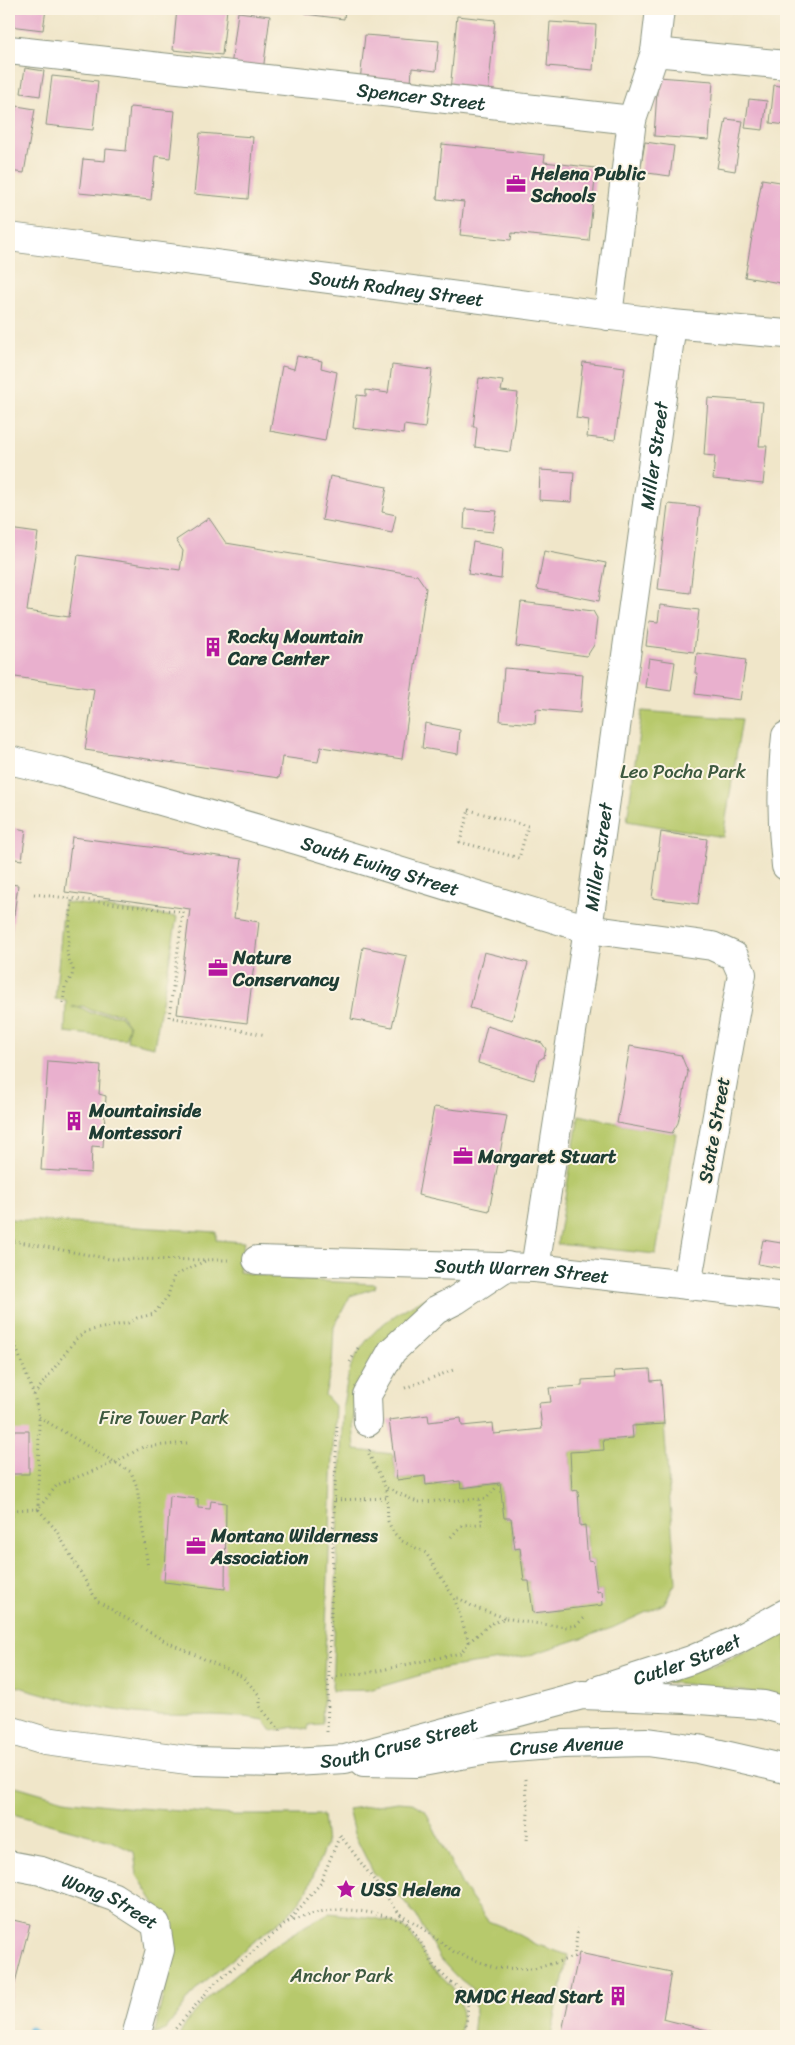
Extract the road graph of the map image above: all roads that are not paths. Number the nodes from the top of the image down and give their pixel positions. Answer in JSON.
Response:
{"nodes":[{"id":1,"x":660,"y":9,"type":"edge"},
{"id":2,"x":9,"y":50,"type":"edge"},
{"id":3,"x":655,"y":52,"type":"junction"},
{"id":4,"x":786,"y":65,"type":"edge"},
{"id":5,"x":632,"y":120,"type":"junction"},
{"id":6,"x":9,"y":238,"type":"edge"},
{"id":7,"x":608,"y":316,"type":"junction"},
{"id":8,"x":672,"y":324,"type":"junction"},
{"id":9,"x":786,"y":334,"type":"edge"},
{"id":10,"x":786,"y":736,"type":"edge"},
{"id":11,"x":9,"y":760,"type":"edge"},
{"id":12,"x":786,"y":866,"type":"edge"},
{"id":13,"x":588,"y":929,"type":"junction"},
{"id":14,"x":742,"y":974,"type":"joint"},
{"id":15,"x":257,"y":1260,"type":"road end"},
{"id":16,"x":507,"y":1266,"type":"junction"},
{"id":17,"x":535,"y":1268,"type":"junction"},
{"id":18,"x":687,"y":1285,"type":"junction"},
{"id":19,"x":786,"y":1296,"type":"edge"},
{"id":20,"x":368,"y":1422,"type":"dead end"},
{"id":21,"x":786,"y":1613,"type":"edge"},
{"id":22,"x":582,"y":1695,"type":"junction"},
{"id":23,"x":786,"y":1711,"type":"edge"},
{"id":24,"x":9,"y":1730,"type":"edge"},
{"id":25,"x":345,"y":1759,"type":"junction"},
{"id":26,"x":786,"y":1768,"type":"edge"},
{"id":27,"x":9,"y":1865,"type":"edge"},
{"id":28,"x":136,"y":2036,"type":"edge"}],
"edges":[{"from":1,"to":3,"type":"street"},
{"from":2,"to":5,"type":"street","name":"Spencer Street"},
{"from":3,"to":4,"type":"street"},
{"from":3,"to":5,"type":"street"},
{"from":5,"to":7,"type":"street"},
{"from":6,"to":7,"type":"street","name":"South Rodney Street"},
{"from":7,"to":8,"type":"street","name":"South Rodney Street"},
{"from":8,"to":9,"type":"street","name":"South Rodney Street"},
{"from":8,"to":13,"type":"street","name":"Miller Street"},
{"from":10,"to":12,"type":"street"},
{"from":11,"to":13,"type":"street","name":"South Ewing Street"},
{"from":13,"to":14,"type":"street","name":"South Ewing Street"},
{"from":13,"to":17,"type":"street","name":"Miller Street"},
{"from":14,"to":18,"type":"street","name":"State Street"},
{"from":15,"to":16,"type":"street","name":"South Warren Street"},
{"from":16,"to":17,"type":"street","name":"South Warren Street"},
{"from":16,"to":20,"type":"street"},
{"from":17,"to":18,"type":"street","name":"South Warren Street"},
{"from":18,"to":19,"type":"street","name":"South Warren Street"},
{"from":21,"to":22,"type":"street","name":"Cutler Street"},
{"from":22,"to":23,"type":"street","name":"South Cruse Street"},
{"from":22,"to":25,"type":"street","name":"South Cruse Street"},
{"from":24,"to":25,"type":"street","name":"South Cruse Street"},
{"from":25,"to":26,"type":"street","name":"Cruse Avenue"},
{"from":27,"to":28,"type":"street","name":"Wong Street"}]}
